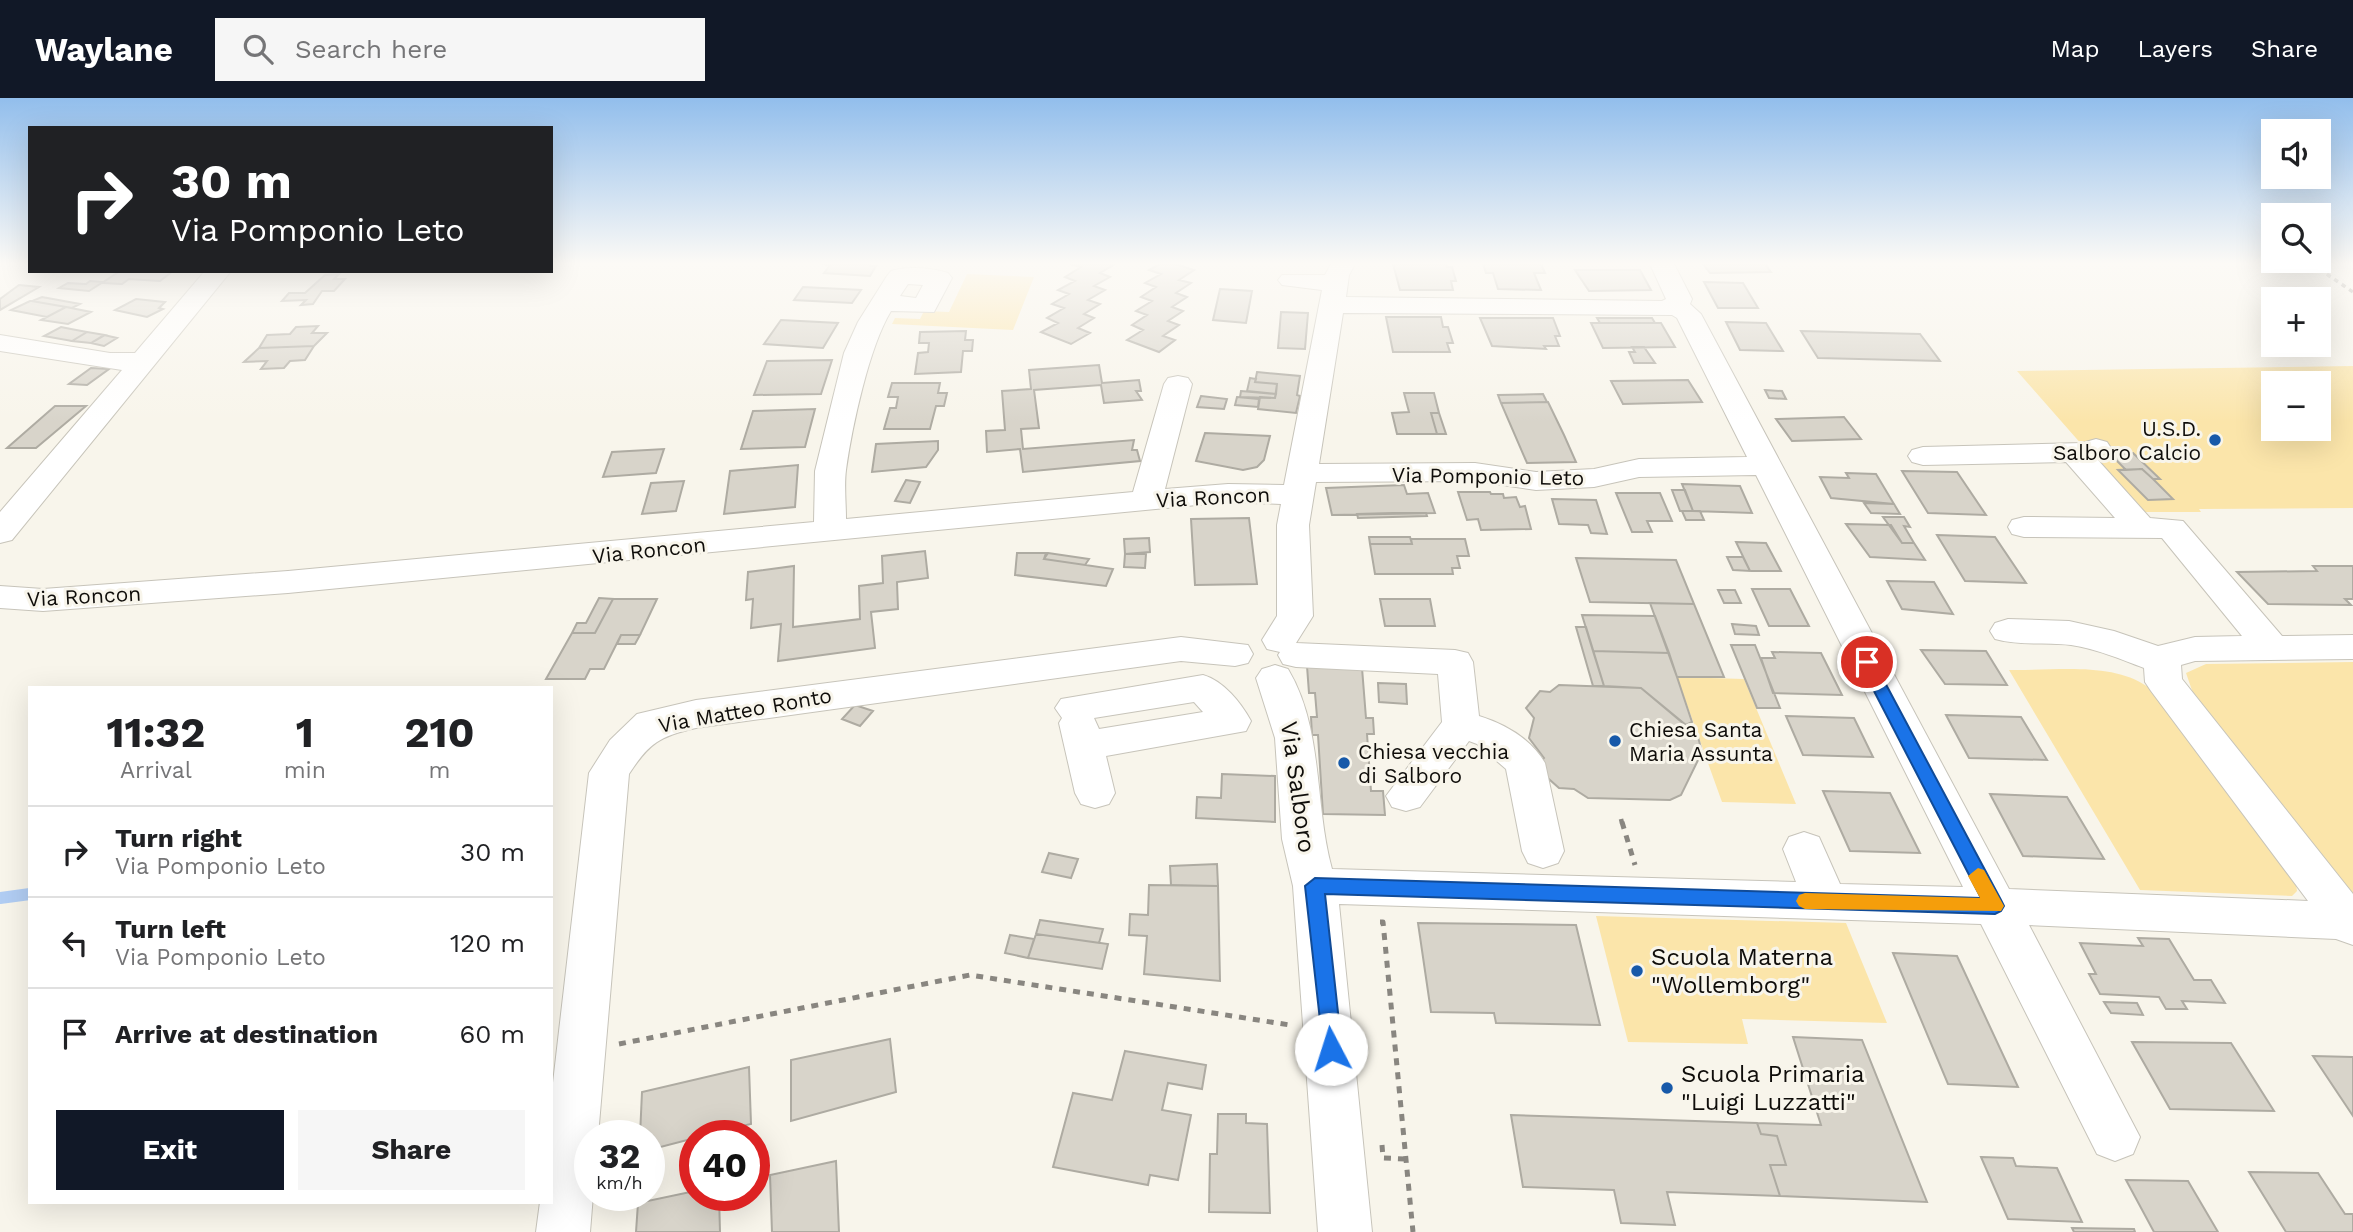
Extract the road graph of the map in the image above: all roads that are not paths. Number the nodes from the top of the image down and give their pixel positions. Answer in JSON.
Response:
{"nodes":[{"id":1,"x":181,"y":317,"type":"edge"},
{"id":2,"x":876,"y":317,"type":"edge"},
{"id":3,"x":1331,"y":317,"type":"edge"},
{"id":4,"x":1689,"y":317,"type":"edge"},
{"id":5,"x":0,"y":343,"type":"edge"},
{"id":6,"x":144,"y":362,"type":"junction"},
{"id":7,"x":1178,"y":384,"type":"dead end"},
{"id":8,"x":1923,"y":456,"type":"dead end"},
{"id":9,"x":1765,"y":466,"type":"junction"},
{"id":10,"x":1299,"y":484,"type":"junction"},
{"id":11,"x":1146,"y":501,"type":"junction"},
{"id":12,"x":2024,"y":527,"type":"dead end"},
{"id":13,"x":2141,"y":527,"type":"junction"},
{"id":14,"x":831,"y":531,"type":"junction"},
{"id":15,"x":0,"y":533,"type":"edge"},
{"id":16,"x":0,"y":597,"type":"edge"},
{"id":17,"x":2008,"y":631,"type":"dead end"},
{"id":18,"x":2353,"y":647,"type":"edge"},
{"id":19,"x":2272,"y":648,"type":"junction"},
{"id":20,"x":1294,"y":649,"type":"junction"},
{"id":21,"x":2162,"y":661,"type":"junction"},
{"id":22,"x":1064,"y":663,"type":"junction"},
{"id":23,"x":1073,"y":708,"type":"junction"},
{"id":24,"x":1461,"y":724,"type":"junction"},
{"id":25,"x":1084,"y":747,"type":"junction"},
{"id":26,"x":1096,"y":793,"type":"dead end"},
{"id":27,"x":1406,"y":796,"type":"dead end"},
{"id":28,"x":1804,"y":849,"type":"dead end"},
{"id":29,"x":1543,"y":851,"type":"dead end"},
{"id":30,"x":1315,"y":886,"type":"junction"},
{"id":31,"x":1825,"y":901,"type":"junction"},
{"id":32,"x":1995,"y":906,"type":"junction"},
{"id":33,"x":2349,"y":924,"type":"edge"},
{"id":34,"x":2115,"y":1137,"type":"dead end"},
{"id":35,"x":563,"y":1232,"type":"edge"},
{"id":36,"x":1345,"y":1232,"type":"edge"}],
"edges":[{"from":1,"to":6,"type":"street"},
{"from":2,"to":14,"type":"street"},
{"from":3,"to":10,"type":"street","name":"Via Salboro"},
{"from":4,"to":9,"type":"street"},
{"from":5,"to":6,"type":"street"},
{"from":6,"to":15,"type":"street"},
{"from":7,"to":11,"type":"street"},
{"from":8,"to":13,"type":"street"},
{"from":9,"to":10,"type":"street","name":"Via Pomponio Leto"},
{"from":9,"to":32,"type":"street"},
{"from":10,"to":11,"type":"street","name":"Via Roncon"},
{"from":10,"to":20,"type":"street","name":"Via Salboro"},
{"from":11,"to":14,"type":"street","name":"Via Roncon"},
{"from":12,"to":13,"type":"street"},
{"from":13,"to":19,"type":"street"},
{"from":14,"to":16,"type":"street","name":"Via Roncon"},
{"from":17,"to":21,"type":"street"},
{"from":18,"to":19,"type":"street"},
{"from":19,"to":21,"type":"street"},
{"from":20,"to":22,"type":"street","name":"Via Matteo Ronto"},
{"from":20,"to":24,"type":"street"},
{"from":20,"to":30,"type":"street","name":"Via Salboro"},
{"from":21,"to":33,"type":"street"},
{"from":22,"to":23,"type":"street"},
{"from":22,"to":35,"type":"street","name":"Via Matteo Ronto"},
{"from":23,"to":25,"type":"street"},
{"from":23,"to":25,"type":"street"},
{"from":24,"to":27,"type":"street"},
{"from":24,"to":29,"type":"street"},
{"from":25,"to":26,"type":"street"},
{"from":28,"to":31,"type":"street"},
{"from":30,"to":31,"type":"street"},
{"from":30,"to":36,"type":"street","name":"Via Salboro"},
{"from":31,"to":32,"type":"street"},
{"from":32,"to":33,"type":"street"},
{"from":32,"to":34,"type":"street"}]}
